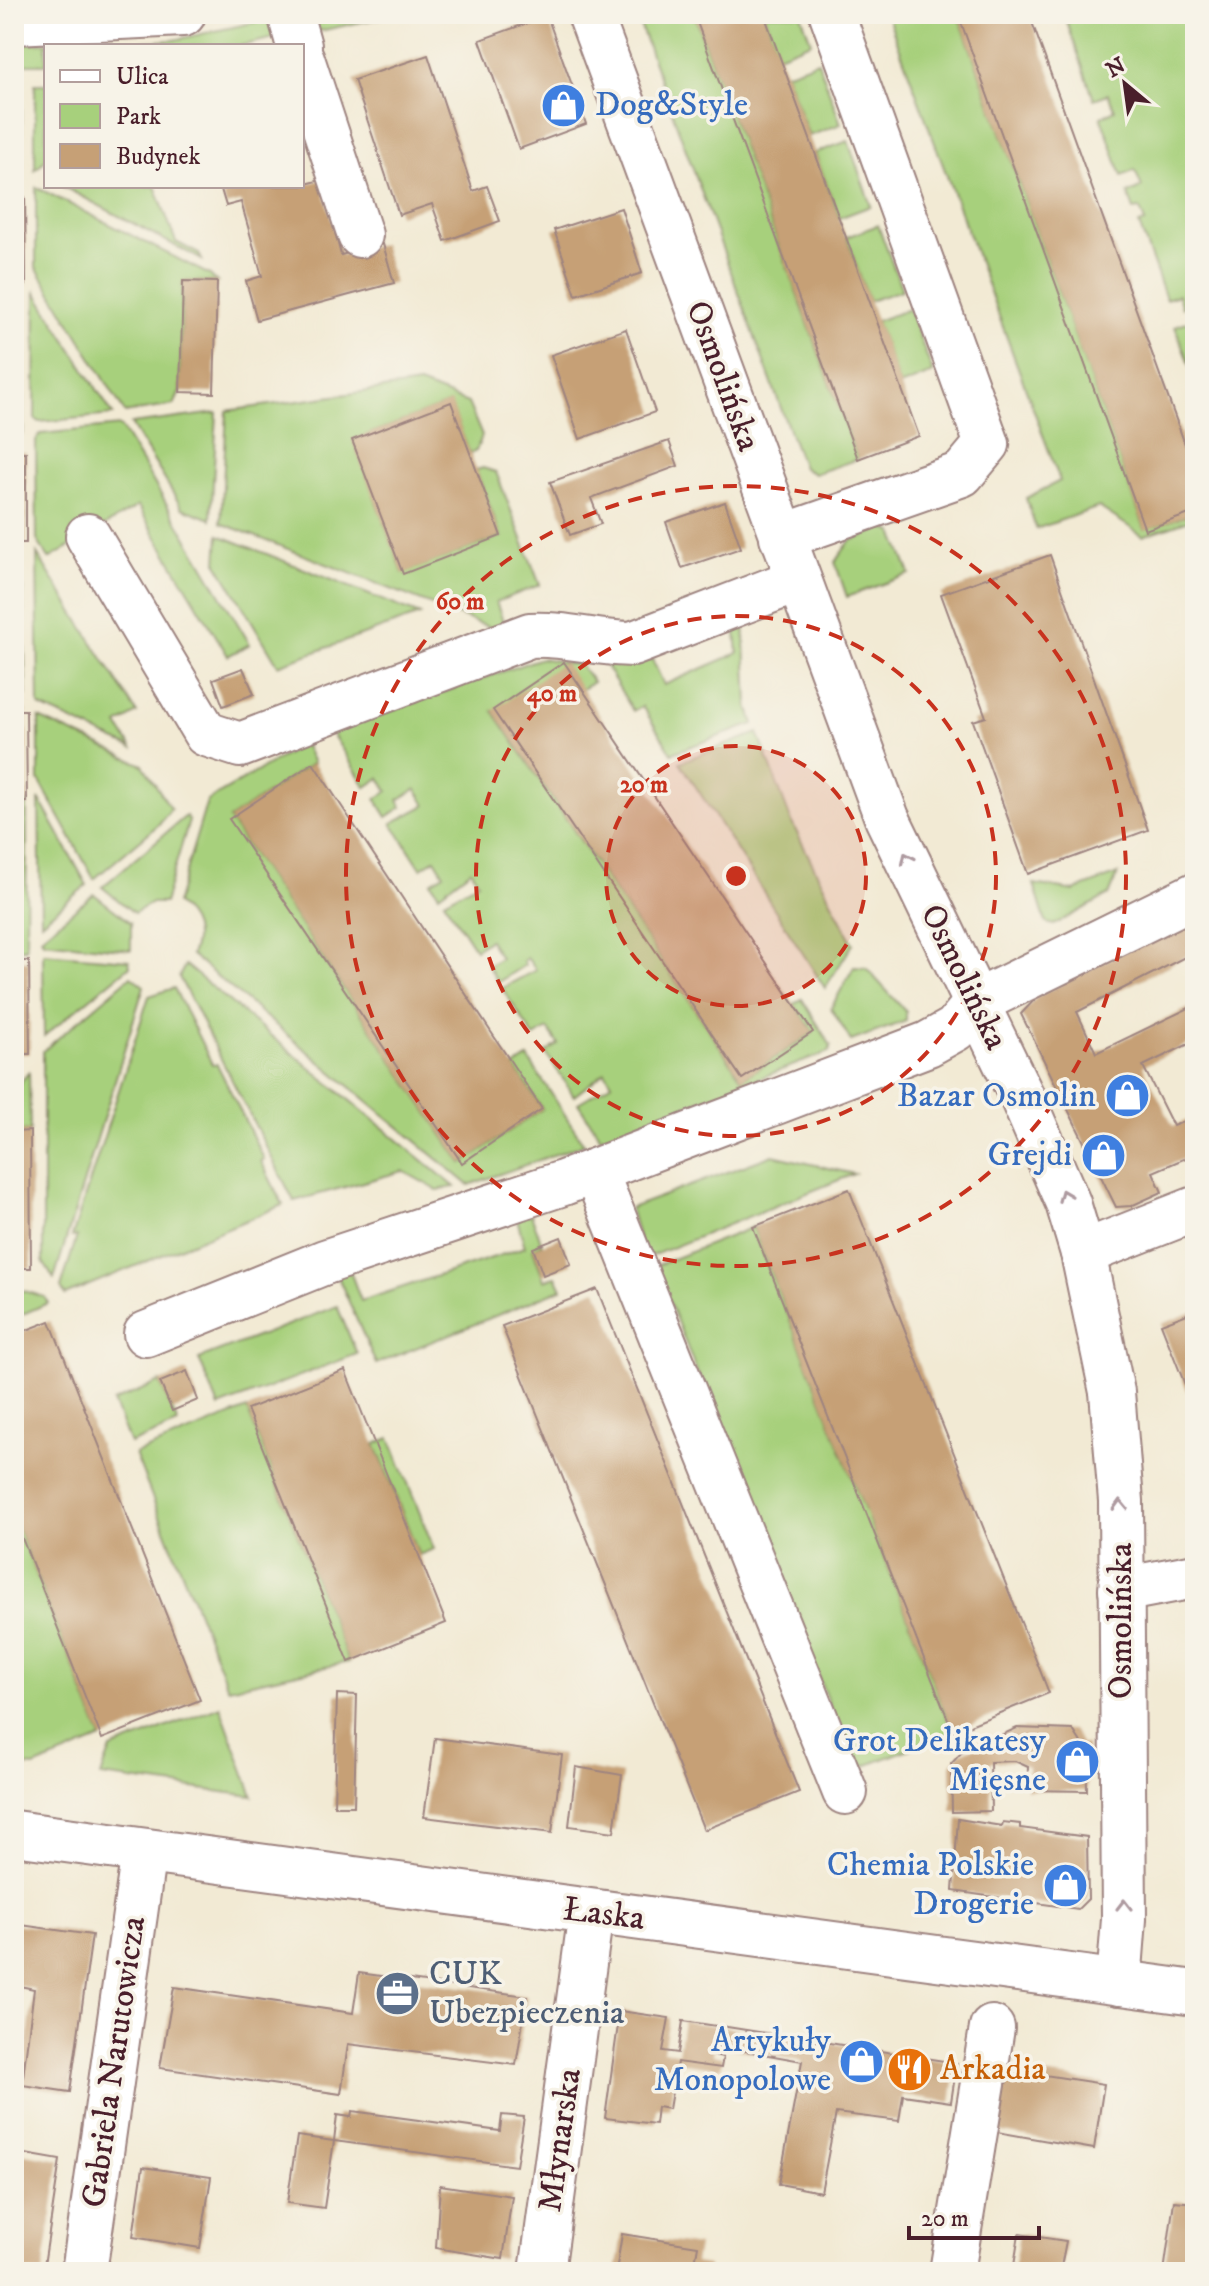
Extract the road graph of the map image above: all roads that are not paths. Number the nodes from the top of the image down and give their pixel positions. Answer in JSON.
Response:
{"nodes":[{"id":1,"x":180,"y":14,"type":"edge"},
{"id":2,"x":290,"y":14,"type":"edge"},
{"id":3,"x":590,"y":14,"type":"edge"},
{"id":4,"x":832,"y":14,"type":"edge"},
{"id":5,"x":14,"y":22,"type":"edge"},
{"id":6,"x":298,"y":44,"type":"edge"},
{"id":7,"x":304,"y":65,"type":"edge"},
{"id":8,"x":360,"y":235,"type":"dead end"},
{"id":9,"x":88,"y":536,"type":"dead end"},
{"id":10,"x":782,"y":537,"type":"junction"},
{"id":11,"x":798,"y":580,"type":"junction"},
{"id":12,"x":1195,"y":895,"type":"edge"},
{"id":13,"x":977,"y":1002,"type":"junction"},
{"id":14,"x":595,"y":1171,"type":"junction"},
{"id":15,"x":1195,"y":1209,"type":"edge"},
{"id":16,"x":1083,"y":1253,"type":"junction"},
{"id":17,"x":146,"y":1334,"type":"dead end"},
{"id":18,"x":1195,"y":1576,"type":"edge"},
{"id":19,"x":1121,"y":1590,"type":"junction"},
{"id":20,"x":845,"y":1792,"type":"dead end"},
{"id":21,"x":14,"y":1833,"type":"edge"},
{"id":22,"x":144,"y":1851,"type":"junction"},
{"id":23,"x":591,"y":1912,"type":"junction"},
{"id":24,"x":1119,"y":1983,"type":"junction"},
{"id":25,"x":1195,"y":1993,"type":"edge"},
{"id":26,"x":992,"y":2028,"type":"dead end"},
{"id":27,"x":84,"y":2272,"type":"edge"},
{"id":28,"x":542,"y":2272,"type":"edge"},
{"id":29,"x":952,"y":2272,"type":"edge"}],
"edges":[{"from":1,"to":5,"type":"street"},
{"from":2,"to":6,"type":"street"},
{"from":3,"to":10,"type":"street","name":"Osmolińska"},
{"from":4,"to":10,"type":"street"},
{"from":7,"to":8,"type":"street"},
{"from":9,"to":11,"type":"street"},
{"from":10,"to":11,"type":"street","name":"Osmolińska"},
{"from":13,"to":11,"type":"street","name":"Osmolińska","one_way":true},
{"from":12,"to":13,"type":"street"},
{"from":13,"to":14,"type":"street"},
{"from":16,"to":13,"type":"street","name":"Osmolińska","one_way":true},
{"from":14,"to":17,"type":"street"},
{"from":14,"to":20,"type":"street"},
{"from":15,"to":16,"type":"street"},
{"from":19,"to":16,"type":"street","name":"Osmolińska","one_way":true},
{"from":18,"to":19,"type":"street"},
{"from":24,"to":19,"type":"street","name":"Osmolińska","one_way":true},
{"from":21,"to":22,"type":"street","name":"Łaska"},
{"from":22,"to":23,"type":"street","name":"Łaska"},
{"from":22,"to":27,"type":"street","name":"Gabriela Narutowicza"},
{"from":23,"to":24,"type":"street","name":"Łaska"},
{"from":23,"to":28,"type":"street","name":"Młynarska"},
{"from":24,"to":25,"type":"street","name":"Łaska"},
{"from":26,"to":29,"type":"street"}]}
